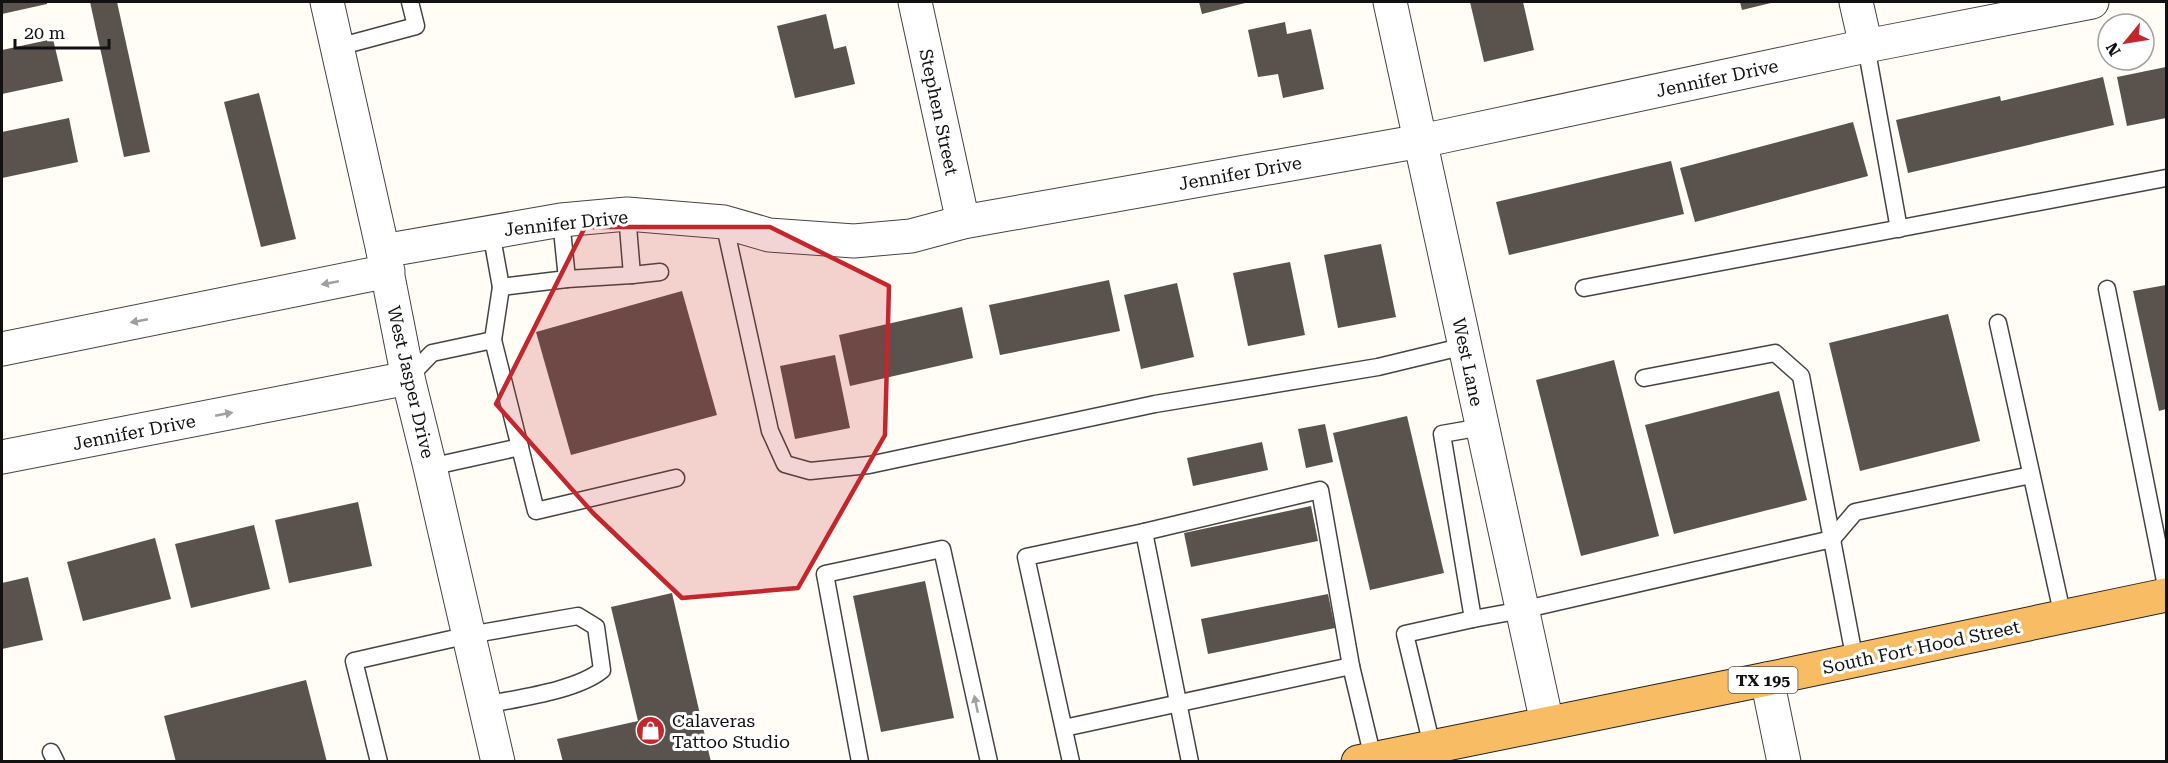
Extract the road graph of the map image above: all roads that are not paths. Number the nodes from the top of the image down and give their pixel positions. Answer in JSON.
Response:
{"nodes":[{"id":1,"x":327,"y":2,"type":"edge"},
{"id":2,"x":410,"y":2,"type":"edge"},
{"id":3,"x":915,"y":2,"type":"edge"},
{"id":4,"x":1390,"y":2,"type":"edge"},
{"id":5,"x":1856,"y":2,"type":"edge"},
{"id":6,"x":2092,"y":2,"type":"edge"},
{"id":7,"x":1866,"y":46,"type":"junction"},
{"id":8,"x":338,"y":47,"type":"junction"},
{"id":9,"x":1421,"y":141,"type":"junction"},
{"id":10,"x":2166,"y":178,"type":"edge"},
{"id":11,"x":627,"y":214,"type":"junction"},
{"id":12,"x":561,"y":220,"type":"junction"},
{"id":13,"x":724,"y":222,"type":"junction"},
{"id":14,"x":963,"y":222,"type":"junction"},
{"id":15,"x":1899,"y":229,"type":"junction"},
{"id":16,"x":491,"y":232,"type":"junction"},
{"id":17,"x":385,"y":261,"type":"junction"},
{"id":18,"x":660,"y":272,"type":"dead end"},
{"id":19,"x":632,"y":275,"type":"junction"},
{"id":20,"x":567,"y":279,"type":"junction"},
{"id":21,"x":501,"y":287,"type":"junction"},
{"id":22,"x":1584,"y":288,"type":"dead end"},
{"id":23,"x":2107,"y":289,"type":"dead end"},
{"id":24,"x":1998,"y":323,"type":"dead end"},
{"id":25,"x":493,"y":340,"type":"junction"},
{"id":26,"x":1465,"y":346,"type":"junction"},
{"id":27,"x":2,"y":349,"type":"edge"},
{"id":28,"x":408,"y":378,"type":"junction"},
{"id":29,"x":1644,"y":378,"type":"dead end"},
{"id":30,"x":1482,"y":426,"type":"junction"},
{"id":31,"x":520,"y":447,"type":"junction"},
{"id":32,"x":2,"y":457,"type":"edge"},
{"id":33,"x":430,"y":467,"type":"junction"},
{"id":34,"x":2031,"y":475,"type":"junction"},
{"id":35,"x":676,"y":478,"type":"dead end"},
{"id":36,"x":1144,"y":532,"type":"junction"},
{"id":37,"x":1832,"y":539,"type":"junction"},
{"id":38,"x":2166,"y":586,"type":"edge"},
{"id":39,"x":2166,"y":595,"type":"edge"},
{"id":40,"x":1522,"y":610,"type":"junction"},
{"id":41,"x":2062,"y":617,"type":"junction"},
{"id":42,"x":1473,"y":619,"type":"junction"},
{"id":43,"x":469,"y":636,"type":"junction"},
{"id":44,"x":1855,"y":661,"type":"junction"},
{"id":45,"x":1351,"y":666,"type":"junction"},
{"id":46,"x":1767,"y":679,"type":"junction"},
{"id":47,"x":1178,"y":703,"type":"junction"},
{"id":48,"x":485,"y":705,"type":"junction"},
{"id":49,"x":1547,"y":723,"type":"junction"},
{"id":50,"x":1064,"y":728,"type":"junction"},
{"id":51,"x":1432,"y":746,"type":"junction"},
{"id":52,"x":1366,"y":760,"type":"edge"},
{"id":53,"x":379,"y":762,"type":"edge"},
{"id":54,"x":498,"y":762,"type":"edge"},
{"id":55,"x":860,"y":762,"type":"edge"},
{"id":56,"x":989,"y":762,"type":"edge"},
{"id":57,"x":1071,"y":762,"type":"edge"},
{"id":58,"x":1190,"y":762,"type":"edge"},
{"id":59,"x":1784,"y":762,"type":"edge"}],
"edges":[{"from":1,"to":8,"type":"street","name":"West Jasper Drive"},
{"from":2,"to":8,"type":"lane"},
{"from":3,"to":14,"type":"street","name":"Stephen Street"},
{"from":4,"to":9,"type":"street","name":"West Lane"},
{"from":5,"to":7,"type":"street"},
{"from":6,"to":7,"type":"street","name":"Jennifer Drive"},
{"from":7,"to":9,"type":"street","name":"Jennifer Drive"},
{"from":7,"to":15,"type":"lane"},
{"from":8,"to":17,"type":"street","name":"West Jasper Drive"},
{"from":9,"to":14,"type":"street","name":"Jennifer Drive"},
{"from":9,"to":26,"type":"street","name":"West Lane"},
{"from":10,"to":15,"type":"lane"},
{"from":11,"to":12,"type":"street","name":"Jennifer Drive"},
{"from":11,"to":13,"type":"street","name":"Jennifer Drive"},
{"from":11,"to":19,"type":"lane"},
{"from":12,"to":16,"type":"street","name":"Jennifer Drive"},
{"from":12,"to":20,"type":"lane"},
{"from":13,"to":14,"type":"street","name":"Jennifer Drive"},
{"from":13,"to":26,"type":"lane"},
{"from":15,"to":22,"type":"lane"},
{"from":16,"to":17,"type":"street","name":"Jennifer Drive"},
{"from":16,"to":21,"type":"lane"},
{"from":17,"to":27,"type":"street","name":"Jennifer Drive","one_way":true},
{"from":17,"to":28,"type":"street","name":"West Jasper Drive"},
{"from":18,"to":19,"type":"lane"},
{"from":19,"to":20,"type":"lane"},
{"from":20,"to":21,"type":"lane"},
{"from":21,"to":25,"type":"lane"},
{"from":23,"to":38,"type":"lane"},
{"from":24,"to":34,"type":"lane"},
{"from":25,"to":28,"type":"lane"},
{"from":25,"to":31,"type":"lane"},
{"from":26,"to":30,"type":"street","name":"West Lane"},
{"from":32,"to":28,"type":"street","name":"Jennifer Drive","one_way":true},
{"from":28,"to":33,"type":"street","name":"West Jasper Drive"},
{"from":29,"to":37,"type":"lane"},
{"from":30,"to":40,"type":"street","name":"West Lane"},
{"from":30,"to":42,"type":"lane"},
{"from":31,"to":33,"type":"lane"},
{"from":31,"to":35,"type":"lane"},
{"from":33,"to":43,"type":"street","name":"West Jasper Drive"},
{"from":34,"to":37,"type":"lane"},
{"from":34,"to":41,"type":"lane"},
{"from":36,"to":45,"type":"lane"},
{"from":36,"to":47,"type":"lane"},
{"from":36,"to":50,"type":"lane"},
{"from":37,"to":40,"type":"lane"},
{"from":37,"to":44,"type":"lane"},
{"from":39,"to":41,"type":"highway","name":"South Fort Hood Street","number":"TX 195"},
{"from":40,"to":42,"type":"lane"},
{"from":40,"to":49,"type":"street","name":"West Lane"},
{"from":41,"to":44,"type":"highway","name":"South Fort Hood Street","number":"TX 195"},
{"from":42,"to":51,"type":"lane"},
{"from":43,"to":48,"type":"street","name":"West Jasper Drive"},
{"from":43,"to":48,"type":"lane"},
{"from":43,"to":53,"type":"lane"},
{"from":44,"to":46,"type":"highway","name":"South Fort Hood Street","number":"TX 195"},
{"from":45,"to":47,"type":"lane"},
{"from":45,"to":52,"type":"lane"},
{"from":46,"to":49,"type":"highway","name":"South Fort Hood Street","number":"TX 195"},
{"from":46,"to":59,"type":"street"},
{"from":47,"to":50,"type":"lane"},
{"from":47,"to":58,"type":"lane"},
{"from":48,"to":54,"type":"street","name":"West Jasper Drive"},
{"from":49,"to":51,"type":"highway","name":"South Fort Hood Street","number":"TX 195"},
{"from":50,"to":57,"type":"lane"},
{"from":51,"to":52,"type":"highway","name":"South Fort Hood Street","number":"TX 195"},
{"from":56,"to":55,"type":"lane","one_way":true}]}
